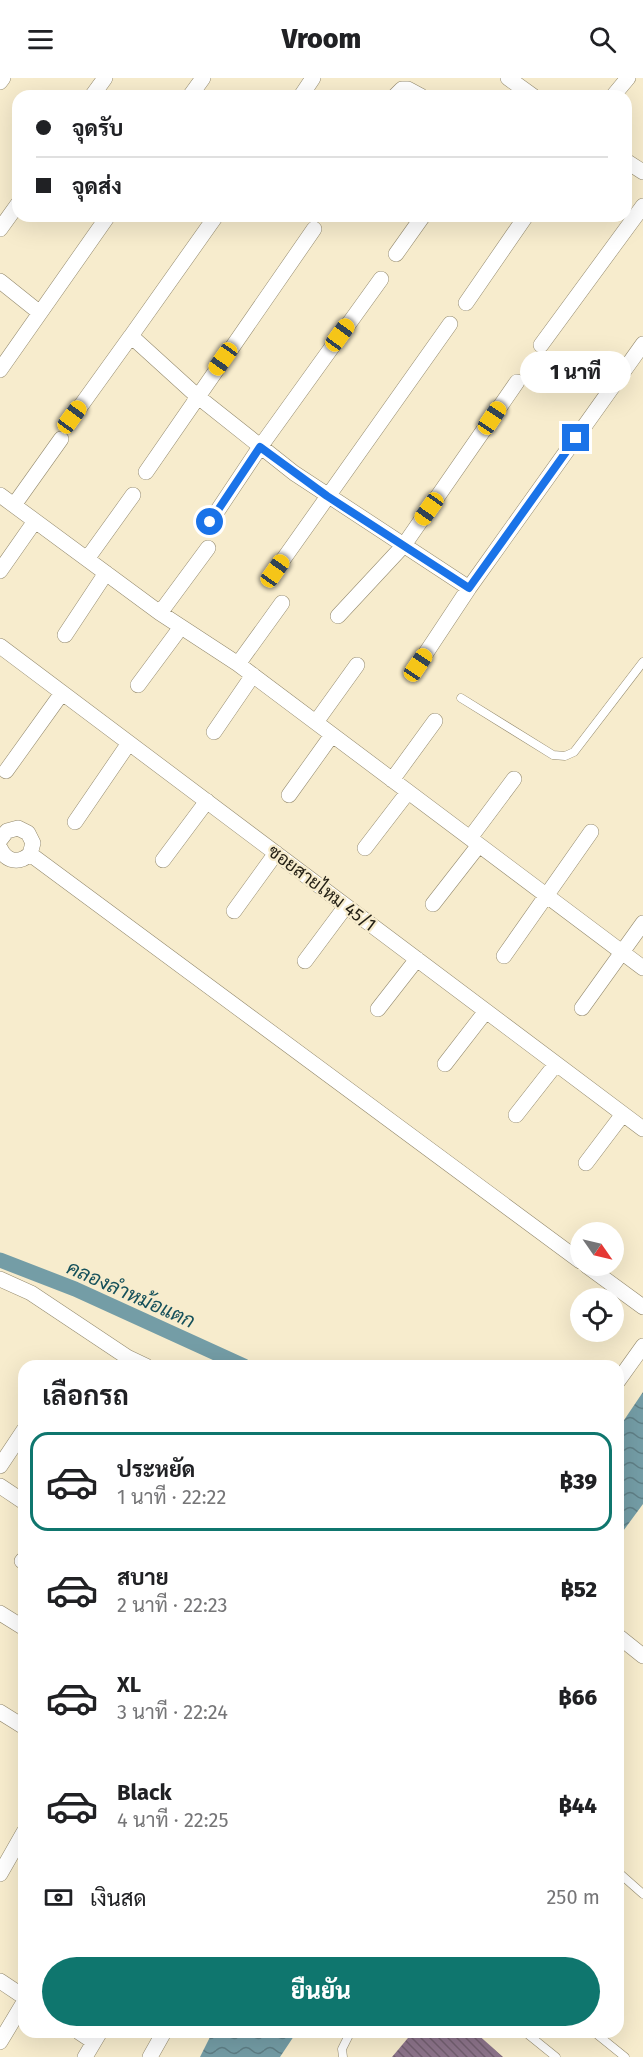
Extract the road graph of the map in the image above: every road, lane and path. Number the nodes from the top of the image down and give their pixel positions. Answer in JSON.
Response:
{"nodes":[{"id":1,"x":3,"y":78,"type":"edge"},
{"id":2,"x":628,"y":78,"type":"edge"},
{"id":3,"x":0,"y":82,"type":"edge"},
{"id":4,"x":618,"y":90,"type":"edge"},
{"id":5,"x":643,"y":206,"type":"edge"},
{"id":6,"x":12,"y":212,"type":"edge"},
{"id":7,"x":632,"y":221,"type":"edge"},
{"id":8,"x":104,"y":222,"type":"edge"},
{"id":9,"x":212,"y":222,"type":"edge"},
{"id":10,"x":419,"y":222,"type":"edge"},
{"id":11,"x":522,"y":222,"type":"edge"},
{"id":12,"x":631,"y":222,"type":"edge"},
{"id":13,"x":0,"y":229,"type":"edge"},
{"id":14,"x":314,"y":229,"type":"dead end"},
{"id":15,"x":396,"y":254,"type":"dead end"},
{"id":16,"x":381,"y":279,"type":"dead end"},
{"id":17,"x":0,"y":281,"type":"edge"},
{"id":18,"x":466,"y":303,"type":"dead end"},
{"id":19,"x":40,"y":313,"type":"junction"},
{"id":20,"x":450,"y":324,"type":"dead end"},
{"id":21,"x":131,"y":336,"type":"junction"},
{"id":22,"x":643,"y":344,"type":"edge"},
{"id":23,"x":541,"y":345,"type":"dead end"},
{"id":24,"x":0,"y":370,"type":"edge"},
{"id":25,"x":517,"y":382,"type":"dead end"},
{"id":26,"x":196,"y":396,"type":"junction"},
{"id":27,"x":72,"y":417,"type":"dead end"},
{"id":28,"x":61,"y":439,"type":"dead end"},
{"id":29,"x":260,"y":447,"type":"junction"},
{"id":30,"x":146,"y":472,"type":"dead end"},
{"id":31,"x":0,"y":495,"type":"edge"},
{"id":32,"x":133,"y":495,"type":"dead end"},
{"id":33,"x":327,"y":496,"type":"junction"},
{"id":34,"x":14,"y":504,"type":"junction"},
{"id":35,"x":35,"y":521,"type":"junction"},
{"id":36,"x":210,"y":522,"type":"dead end"},
{"id":37,"x":404,"y":545,"type":"junction"},
{"id":38,"x":208,"y":548,"type":"dead end"},
{"id":39,"x":87,"y":559,"type":"junction"},
{"id":40,"x":0,"y":571,"type":"edge"},
{"id":41,"x":275,"y":571,"type":"dead end"},
{"id":42,"x":106,"y":573,"type":"junction"},
{"id":43,"x":469,"y":588,"type":"junction"},
{"id":44,"x":282,"y":603,"type":"dead end"},
{"id":45,"x":160,"y":612,"type":"junction"},
{"id":46,"x":338,"y":616,"type":"dead end"},
{"id":47,"x":181,"y":627,"type":"junction"},
{"id":48,"x":65,"y":634,"type":"dead end"},
{"id":49,"x":0,"y":646,"type":"edge"},
{"id":50,"x":643,"y":662,"type":"edge"},
{"id":51,"x":238,"y":664,"type":"junction"},
{"id":52,"x":357,"y":665,"type":"dead end"},
{"id":53,"x":418,"y":665,"type":"dead end"},
{"id":54,"x":253,"y":675,"type":"junction"},
{"id":55,"x":138,"y":685,"type":"dead end"},
{"id":56,"x":62,"y":693,"type":"junction"},
{"id":57,"x":461,"y":698,"type":"dead end"},
{"id":58,"x":435,"y":721,"type":"dead end"},
{"id":59,"x":316,"y":722,"type":"junction"},
{"id":60,"x":214,"y":732,"type":"dead end"},
{"id":61,"x":332,"y":735,"type":"junction"},
{"id":62,"x":129,"y":743,"type":"junction"},
{"id":63,"x":6,"y":771,"type":"dead end"},
{"id":64,"x":514,"y":779,"type":"dead end"},
{"id":65,"x":392,"y":780,"type":"junction"},
{"id":66,"x":408,"y":792,"type":"junction"},
{"id":67,"x":289,"y":795,"type":"dead end"},
{"id":68,"x":207,"y":801,"type":"junction"},
{"id":69,"x":75,"y":822,"type":"dead end"},
{"id":70,"x":591,"y":832,"type":"dead end"},
{"id":71,"x":1,"y":839,"type":"edge"},
{"id":72,"x":475,"y":841,"type":"junction"},
{"id":73,"x":365,"y":848,"type":"dead end"},
{"id":74,"x":276,"y":853,"type":"junction"},
{"id":75,"x":30,"y":854,"type":"junction"},
{"id":76,"x":163,"y":860,"type":"dead end"},
{"id":77,"x":547,"y":895,"type":"junction"},
{"id":78,"x":433,"y":904,"type":"dead end"},
{"id":79,"x":346,"y":906,"type":"junction"},
{"id":80,"x":234,"y":911,"type":"dead end"},
{"id":81,"x":643,"y":923,"type":"edge"},
{"id":82,"x":622,"y":952,"type":"junction"},
{"id":83,"x":504,"y":956,"type":"dead end"},
{"id":84,"x":417,"y":959,"type":"junction"},
{"id":85,"x":305,"y":961,"type":"dead end"},
{"id":86,"x":643,"y":968,"type":"edge"},
{"id":87,"x":582,"y":1008,"type":"dead end"},
{"id":88,"x":378,"y":1009,"type":"dead end"},
{"id":89,"x":486,"y":1011,"type":"junction"},
{"id":90,"x":445,"y":1064,"type":"dead end"},
{"id":91,"x":556,"y":1064,"type":"junction"},
{"id":92,"x":624,"y":1114,"type":"junction"},
{"id":93,"x":516,"y":1115,"type":"dead end"},
{"id":94,"x":643,"y":1130,"type":"edge"},
{"id":95,"x":586,"y":1163,"type":"dead end"},
{"id":96,"x":570,"y":1254,"type":"edge"},
{"id":97,"x":601,"y":1276,"type":"edge"},
{"id":98,"x":0,"y":1279,"type":"edge"},
{"id":99,"x":643,"y":1307,"type":"edge"},
{"id":100,"x":643,"y":1346,"type":"edge"},
{"id":101,"x":133,"y":1360,"type":"edge"},
{"id":102,"x":624,"y":1373,"type":"edge"},
{"id":103,"x":18,"y":1439,"type":"edge"},
{"id":104,"x":0,"y":1466,"type":"edge"},
{"id":105,"x":0,"y":1486,"type":"edge"},
{"id":106,"x":18,"y":1498,"type":"edge"},
{"id":107,"x":0,"y":1613,"type":"edge"},
{"id":108,"x":18,"y":1624,"type":"edge"},
{"id":109,"x":624,"y":1641,"type":"edge"},
{"id":110,"x":643,"y":1656,"type":"edge"},
{"id":111,"x":0,"y":1712,"type":"edge"},
{"id":112,"x":18,"y":1723,"type":"edge"},
{"id":113,"x":18,"y":1842,"type":"edge"},
{"id":114,"x":0,"y":1874,"type":"edge"},
{"id":115,"x":624,"y":1877,"type":"edge"},
{"id":116,"x":643,"y":1894,"type":"edge"},
{"id":117,"x":0,"y":1981,"type":"edge"},
{"id":118,"x":18,"y":1993,"type":"edge"},
{"id":119,"x":18,"y":2012,"type":"edge"},
{"id":120,"x":96,"y":2038,"type":"edge"},
{"id":121,"x":161,"y":2038,"type":"edge"},
{"id":122,"x":348,"y":2038,"type":"edge"},
{"id":123,"x":532,"y":2038,"type":"edge"},
{"id":124,"x":601,"y":2038,"type":"edge"},
{"id":125,"x":0,"y":2042,"type":"edge"},
{"id":126,"x":85,"y":2057,"type":"edge"},
{"id":127,"x":150,"y":2057,"type":"edge"},
{"id":128,"x":343,"y":2057,"type":"edge"},
{"id":129,"x":556,"y":2057,"type":"edge"},
{"id":130,"x":625,"y":2057,"type":"edge"}],
"edges":[{"from":1,"to":3,"type":"street"},
{"from":2,"to":4,"type":"street"},
{"from":5,"to":7,"type":"street"},
{"from":6,"to":13,"type":"street"},
{"from":8,"to":19,"type":"street"},
{"from":9,"to":21,"type":"street"},
{"from":10,"to":15,"type":"street"},
{"from":11,"to":18,"type":"street"},
{"from":12,"to":23,"type":"street"},
{"from":14,"to":26,"type":"street"},
{"from":16,"to":29,"type":"street"},
{"from":17,"to":19,"type":"street"},
{"from":19,"to":24,"type":"street"},
{"from":20,"to":33,"type":"street"},
{"from":21,"to":26,"type":"street"},
{"from":21,"to":27,"type":"street"},
{"from":22,"to":43,"type":"street"},
{"from":25,"to":37,"type":"street"},
{"from":26,"to":29,"type":"street"},
{"from":26,"to":30,"type":"street"},
{"from":28,"to":34,"type":"street"},
{"from":29,"to":33,"type":"street"},
{"from":29,"to":36,"type":"street"},
{"from":31,"to":34,"type":"street"},
{"from":32,"to":39,"type":"street"},
{"from":33,"to":37,"type":"street"},
{"from":33,"to":41,"type":"street"},
{"from":34,"to":35,"type":"street"},
{"from":35,"to":39,"type":"street"},
{"from":35,"to":40,"type":"street"},
{"from":37,"to":43,"type":"street"},
{"from":37,"to":46,"type":"street"},
{"from":38,"to":45,"type":"street"},
{"from":39,"to":42,"type":"street"},
{"from":42,"to":45,"type":"street"},
{"from":42,"to":48,"type":"street"},
{"from":43,"to":53,"type":"street"},
{"from":44,"to":51,"type":"street"},
{"from":45,"to":47,"type":"street"},
{"from":47,"to":51,"type":"street"},
{"from":47,"to":55,"type":"street"},
{"from":49,"to":56,"type":"street","name":"ซอยสายไหม 45/1"},
{"from":50,"to":57,"type":"lane"},
{"from":51,"to":54,"type":"street"},
{"from":52,"to":59,"type":"street"},
{"from":54,"to":59,"type":"street"},
{"from":54,"to":60,"type":"street"},
{"from":56,"to":62,"type":"street","name":"ซอยสายไหม 45/1"},
{"from":56,"to":63,"type":"street"},
{"from":58,"to":65,"type":"street"},
{"from":59,"to":61,"type":"street"},
{"from":61,"to":65,"type":"street"},
{"from":61,"to":67,"type":"street"},
{"from":62,"to":68,"type":"street","name":"ซอยสายไหม 45/1"},
{"from":62,"to":69,"type":"street"},
{"from":64,"to":72,"type":"street"},
{"from":65,"to":66,"type":"street"},
{"from":66,"to":72,"type":"street"},
{"from":66,"to":73,"type":"street"},
{"from":68,"to":74,"type":"street","name":"ซอยสายไหม 45/1"},
{"from":68,"to":76,"type":"street"},
{"from":70,"to":77,"type":"street"},
{"from":71,"to":75,"type":"street"},
{"from":71,"to":75,"type":"street"},
{"from":72,"to":77,"type":"street"},
{"from":72,"to":78,"type":"street"},
{"from":74,"to":79,"type":"street","name":"ซอยสายไหม 45/1"},
{"from":74,"to":80,"type":"street"},
{"from":75,"to":96,"type":"street"},
{"from":77,"to":82,"type":"street"},
{"from":77,"to":83,"type":"street"},
{"from":79,"to":84,"type":"street","name":"ซอยสายไหม 45/1"},
{"from":79,"to":85,"type":"street"},
{"from":81,"to":82,"type":"street"},
{"from":82,"to":86,"type":"street"},
{"from":82,"to":87,"type":"street"},
{"from":84,"to":88,"type":"street"},
{"from":84,"to":89,"type":"street","name":"ซอยสายไหม 45/1"},
{"from":89,"to":90,"type":"street"},
{"from":89,"to":91,"type":"street","name":"ซอยสายไหม 45/1"},
{"from":91,"to":92,"type":"street","name":"ซอยสายไหม 45/1"},
{"from":91,"to":93,"type":"street"},
{"from":92,"to":94,"type":"street","name":"ซอยสายไหม 45/1"},
{"from":92,"to":95,"type":"street"},
{"from":97,"to":99,"type":"street"},
{"from":98,"to":101,"type":"street"},
{"from":100,"to":102,"type":"street"},
{"from":103,"to":104,"type":"street"},
{"from":105,"to":106,"type":"street"},
{"from":107,"to":108,"type":"street"},
{"from":109,"to":110,"type":"street"},
{"from":111,"to":112,"type":"street"},
{"from":113,"to":114,"type":"street"},
{"from":115,"to":116,"type":"lane"},
{"from":117,"to":118,"type":"street"},
{"from":119,"to":125,"type":"street"},
{"from":120,"to":126,"type":"street"},
{"from":121,"to":127,"type":"street"},
{"from":122,"to":128,"type":"lane"},
{"from":123,"to":129,"type":"lane"},
{"from":124,"to":130,"type":"lane"}]}
